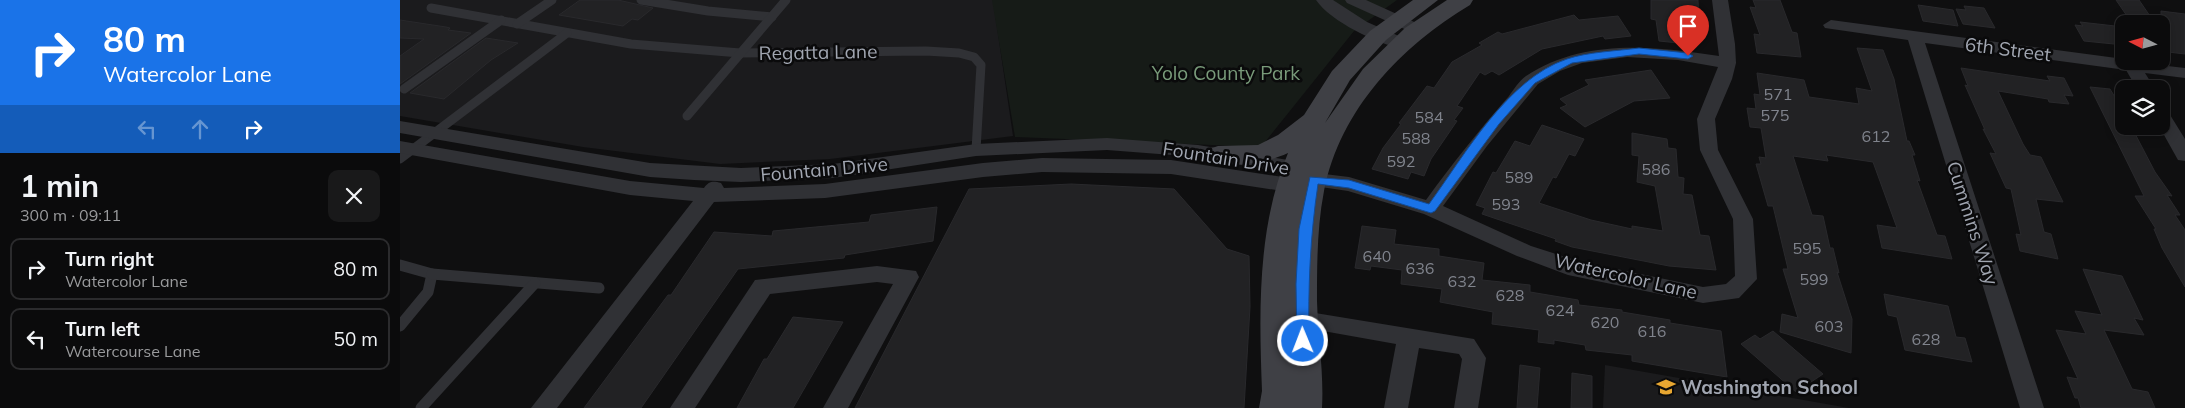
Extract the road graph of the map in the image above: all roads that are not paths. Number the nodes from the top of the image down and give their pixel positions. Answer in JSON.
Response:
{"nodes":[{"id":1,"x":552,"y":0,"type":"edge"},
{"id":2,"x":641,"y":0,"type":"edge"},
{"id":3,"x":786,"y":0,"type":"edge"},
{"id":4,"x":1324,"y":0,"type":"edge"},
{"id":5,"x":1353,"y":0,"type":"edge"},
{"id":6,"x":1427,"y":0,"type":"edge"},
{"id":7,"x":1462,"y":0,"type":"edge"},
{"id":8,"x":1720,"y":0,"type":"edge"},
{"id":9,"x":670,"y":2,"type":"edge"},
{"id":10,"x":431,"y":8,"type":"dead end"},
{"id":11,"x":772,"y":17,"type":"junction"},
{"id":12,"x":501,"y":20,"type":"junction"},
{"id":13,"x":517,"y":24,"type":"junction"},
{"id":14,"x":1831,"y":25,"type":"dead end"},
{"id":15,"x":1398,"y":32,"type":"junction"},
{"id":16,"x":567,"y":33,"type":"junction"},
{"id":17,"x":1915,"y":37,"type":"junction"},
{"id":18,"x":740,"y":53,"type":"junction"},
{"id":19,"x":1727,"y":63,"type":"junction"},
{"id":20,"x":2115,"y":63,"type":"edge"},
{"id":21,"x":2170,"y":70,"type":"edge"},
{"id":22,"x":2185,"y":72,"type":"edge"},
{"id":23,"x":404,"y":90,"type":"dead end"},
{"id":24,"x":687,"y":116,"type":"dead end"},
{"id":25,"x":1314,"y":117,"type":"junction"},
{"id":26,"x":400,"y":127,"type":"edge"},
{"id":27,"x":2170,"y":129,"type":"edge"},
{"id":28,"x":435,"y":133,"type":"junction"},
{"id":29,"x":976,"y":150,"type":"junction"},
{"id":30,"x":404,"y":152,"type":"edge"},
{"id":31,"x":1218,"y":155,"type":"junction"},
{"id":32,"x":2185,"y":155,"type":"edge"},
{"id":33,"x":723,"y":174,"type":"junction"},
{"id":34,"x":1299,"y":178,"type":"junction"},
{"id":35,"x":709,"y":195,"type":"junction"},
{"id":36,"x":1431,"y":209,"type":"junction"},
{"id":37,"x":400,"y":265,"type":"edge"},
{"id":38,"x":432,"y":274,"type":"junction"},
{"id":39,"x":535,"y":283,"type":"junction"},
{"id":40,"x":599,"y":288,"type":"dead end"},
{"id":41,"x":1302,"y":320,"type":"junction"},
{"id":42,"x":400,"y":326,"type":"edge"},
{"id":43,"x":1410,"y":338,"type":"junction"},
{"id":44,"x":421,"y":408,"type":"edge"},
{"id":45,"x":544,"y":408,"type":"edge"},
{"id":46,"x":682,"y":408,"type":"edge"},
{"id":47,"x":836,"y":408,"type":"edge"},
{"id":48,"x":1276,"y":408,"type":"edge"},
{"id":49,"x":1305,"y":408,"type":"edge"},
{"id":50,"x":1396,"y":408,"type":"edge"},
{"id":51,"x":1466,"y":408,"type":"edge"},
{"id":52,"x":2032,"y":408,"type":"edge"}],
"edges":[{"from":1,"to":13,"type":"lane"},
{"from":2,"to":9,"type":"lane"},
{"from":3,"to":11,"type":"lane"},
{"from":4,"to":15,"type":"street"},
{"from":5,"to":15,"type":"street"},
{"from":6,"to":15,"type":"street"},
{"from":7,"to":15,"type":"street"},
{"from":8,"to":19,"type":"street","name":"Watercolor Lane"},
{"from":9,"to":11,"type":"lane"},
{"from":10,"to":12,"type":"lane","name":"Regatta Lane"},
{"from":11,"to":18,"type":"lane"},
{"from":12,"to":13,"type":"lane","name":"Regatta Lane"},
{"from":12,"to":23,"type":"lane"},
{"from":13,"to":16,"type":"lane","name":"Regatta Lane"},
{"from":14,"to":17,"type":"street","name":"6th Street"},
{"from":15,"to":25,"type":"street"},
{"from":15,"to":34,"type":"street"},
{"from":16,"to":18,"type":"lane","name":"Regatta Lane"},
{"from":16,"to":28,"type":"lane"},
{"from":17,"to":20,"type":"street","name":"6th Street"},
{"from":17,"to":52,"type":"street","name":"Cummins Way"},
{"from":18,"to":24,"type":"lane"},
{"from":18,"to":29,"type":"lane","name":"Regatta Lane"},
{"from":19,"to":36,"type":"street"},
{"from":19,"to":36,"type":"street","name":"Watercolor Lane"},
{"from":21,"to":22,"type":"street","name":"6th Street"},
{"from":25,"to":31,"type":"street"},
{"from":25,"to":34,"type":"street"},
{"from":26,"to":28,"type":"street","name":"Fountain Drive"},
{"from":27,"to":32,"type":"street"},
{"from":28,"to":30,"type":"lane"},
{"from":28,"to":33,"type":"street","name":"Fountain Drive"},
{"from":29,"to":31,"type":"street","name":"Fountain Drive"},
{"from":29,"to":33,"type":"street","name":"Fountain Drive"},
{"from":30,"to":35,"type":"street","name":"Fountain Drive"},
{"from":31,"to":34,"type":"street","name":"Fountain Drive"},
{"from":33,"to":35,"type":"street"},
{"from":34,"to":35,"type":"street","name":"Fountain Drive"},
{"from":34,"to":36,"type":"street","name":"Watercolor Lane"},
{"from":34,"to":41,"type":"street"},
{"from":34,"to":48,"type":"street"},
{"from":35,"to":45,"type":"street"},
{"from":37,"to":38,"type":"lane"},
{"from":38,"to":39,"type":"lane"},
{"from":38,"to":42,"type":"lane"},
{"from":39,"to":40,"type":"lane"},
{"from":39,"to":44,"type":"lane"},
{"from":41,"to":43,"type":"street"},
{"from":41,"to":49,"type":"street"},
{"from":43,"to":50,"type":"street"},
{"from":43,"to":51,"type":"street"},
{"from":46,"to":47,"type":"street"}]}
